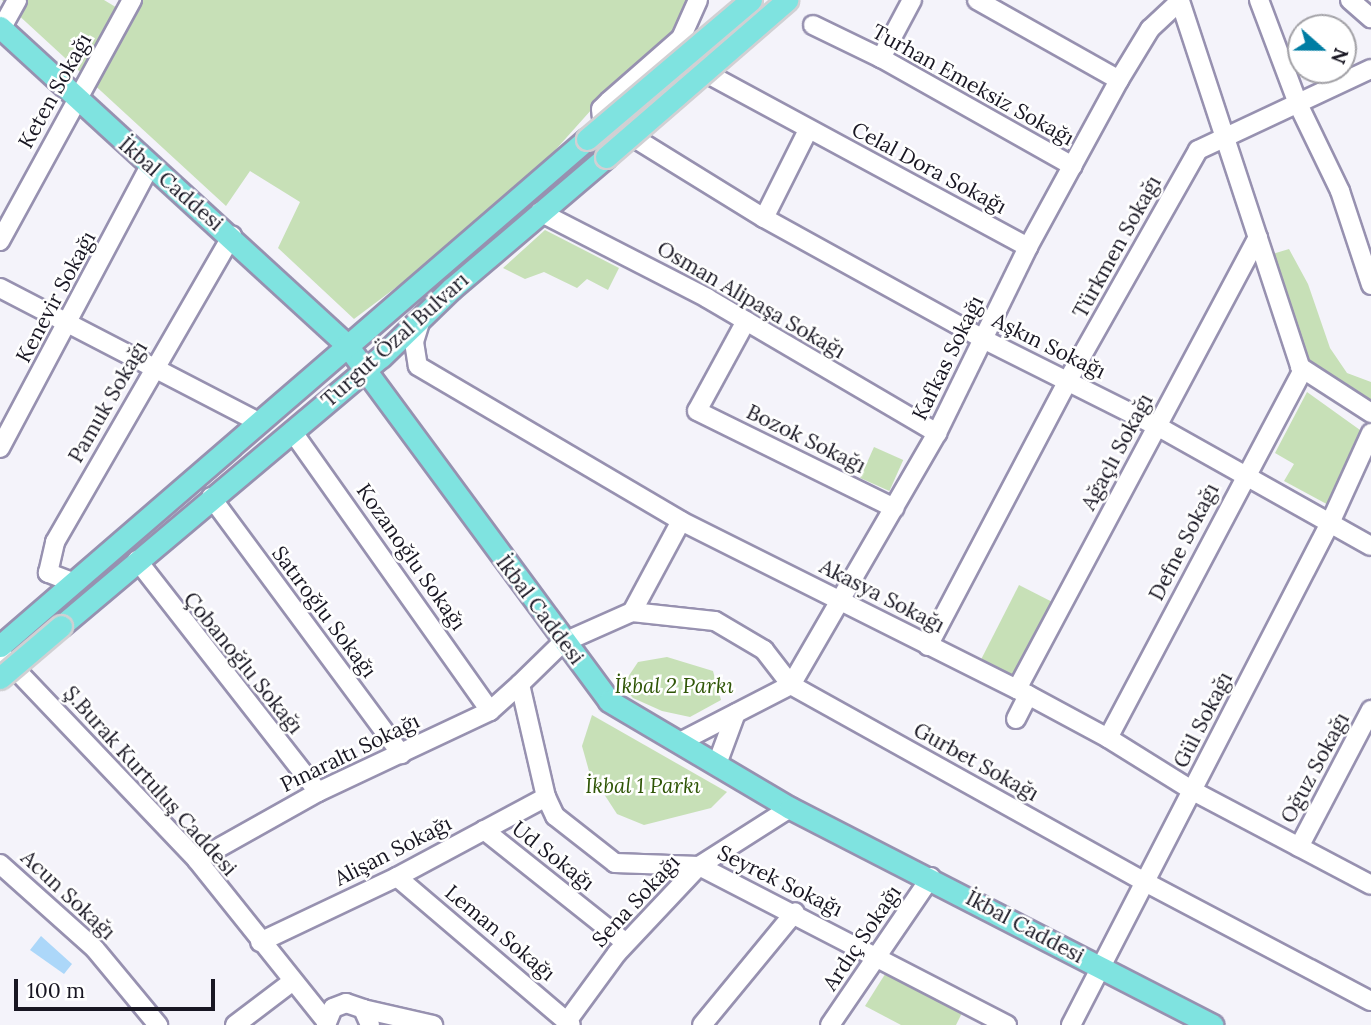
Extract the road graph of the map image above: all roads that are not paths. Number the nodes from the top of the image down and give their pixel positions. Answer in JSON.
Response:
{"nodes":[{"id":1,"x":17,"y":0,"type":"edge"},
{"id":2,"x":132,"y":0,"type":"edge"},
{"id":3,"x":698,"y":0,"type":"edge"},
{"id":4,"x":751,"y":0,"type":"edge"},
{"id":5,"x":786,"y":0,"type":"edge"},
{"id":6,"x":912,"y":0,"type":"edge"},
{"id":7,"x":976,"y":0,"type":"edge"},
{"id":8,"x":1182,"y":0,"type":"edge"},
{"id":9,"x":1259,"y":0,"type":"edge"},
{"id":10,"x":1350,"y":0,"type":"edge"},
{"id":11,"x":1371,"y":18,"type":"edge"},
{"id":12,"x":813,"y":25,"type":"dead end"},
{"id":13,"x":1,"y":29,"type":"edge"},
{"id":14,"x":667,"y":51,"type":"junction"},
{"id":15,"x":881,"y":58,"type":"junction"},
{"id":16,"x":1371,"y":69,"type":"edge"},
{"id":17,"x":1119,"y":80,"type":"junction"},
{"id":18,"x":74,"y":99,"type":"junction"},
{"id":19,"x":1298,"y":104,"type":"junction"},
{"id":20,"x":808,"y":130,"type":"junction"},
{"id":21,"x":1226,"y":137,"type":"junction"},
{"id":22,"x":150,"y":166,"type":"junction"},
{"id":23,"x":1073,"y":166,"type":"junction"},
{"id":24,"x":540,"y":212,"type":"junction"},
{"id":25,"x":764,"y":218,"type":"junction"},
{"id":26,"x":232,"y":236,"type":"junction"},
{"id":27,"x":1258,"y":237,"type":"junction"},
{"id":28,"x":0,"y":241,"type":"edge"},
{"id":29,"x":1028,"y":247,"type":"junction"},
{"id":30,"x":1371,"y":285,"type":"edge"},
{"id":31,"x":0,"y":288,"type":"edge"},
{"id":32,"x":421,"y":319,"type":"junction"},
{"id":33,"x":746,"y":321,"type":"junction"},
{"id":34,"x":69,"y":323,"type":"junction"},
{"id":35,"x":983,"y":339,"type":"junction"},
{"id":36,"x":346,"y":344,"type":"junction"},
{"id":37,"x":153,"y":366,"type":"junction"},
{"id":38,"x":1303,"y":369,"type":"junction"},
{"id":39,"x":363,"y":371,"type":"junction"},
{"id":40,"x":1068,"y":380,"type":"junction"},
{"id":41,"x":1371,"y":413,"type":"edge"},
{"id":42,"x":257,"y":421,"type":"junction"},
{"id":43,"x":1157,"y":426,"type":"junction"},
{"id":44,"x":292,"y":431,"type":"junction"},
{"id":45,"x":937,"y":433,"type":"junction"},
{"id":46,"x":1371,"y":433,"type":"edge"},
{"id":47,"x":0,"y":448,"type":"edge"},
{"id":48,"x":1245,"y":475,"type":"junction"},
{"id":49,"x":211,"y":498,"type":"junction"},
{"id":50,"x":894,"y":508,"type":"junction"},
{"id":51,"x":681,"y":521,"type":"junction"},
{"id":52,"x":1330,"y":523,"type":"junction"},
{"id":53,"x":1371,"y":546,"type":"edge"},
{"id":54,"x":136,"y":560,"type":"junction"},
{"id":55,"x":72,"y":582,"type":"junction"},
{"id":56,"x":841,"y":601,"type":"junction"},
{"id":57,"x":632,"y":611,"type":"junction"},
{"id":58,"x":562,"y":643,"type":"junction"},
{"id":59,"x":0,"y":646,"type":"edge"},
{"id":60,"x":928,"y":646,"type":"junction"},
{"id":61,"x":0,"y":653,"type":"edge"},
{"id":62,"x":9,"y":674,"type":"edge"},
{"id":63,"x":520,"y":684,"type":"junction"},
{"id":64,"x":791,"y":685,"type":"junction"},
{"id":65,"x":1022,"y":692,"type":"junction"},
{"id":66,"x":1371,"y":710,"type":"edge"},
{"id":67,"x":490,"y":711,"type":"junction"},
{"id":68,"x":736,"y":713,"type":"junction"},
{"id":69,"x":1016,"y":719,"type":"dead end"},
{"id":70,"x":1108,"y":737,"type":"junction"},
{"id":71,"x":680,"y":742,"type":"junction"},
{"id":72,"x":401,"y":754,"type":"junction"},
{"id":73,"x":717,"y":764,"type":"junction"},
{"id":74,"x":1192,"y":791,"type":"junction"},
{"id":75,"x":318,"y":793,"type":"junction"},
{"id":76,"x":546,"y":797,"type":"junction"},
{"id":77,"x":790,"y":808,"type":"junction"},
{"id":78,"x":484,"y":830,"type":"junction"},
{"id":79,"x":1300,"y":847,"type":"junction"},
{"id":80,"x":197,"y":860,"type":"junction"},
{"id":81,"x":0,"y":864,"type":"edge"},
{"id":82,"x":699,"y":866,"type":"junction"},
{"id":83,"x":397,"y":877,"type":"junction"},
{"id":84,"x":931,"y":877,"type":"junction"},
{"id":85,"x":1144,"y":882,"type":"junction"},
{"id":86,"x":1371,"y":885,"type":"edge"},
{"id":87,"x":795,"y":912,"type":"junction"},
{"id":88,"x":260,"y":942,"type":"junction"},
{"id":89,"x":626,"y":943,"type":"junction"},
{"id":90,"x":879,"y":957,"type":"junction"},
{"id":91,"x":1099,"y":965,"type":"junction"},
{"id":92,"x":296,"y":985,"type":"junction"},
{"id":93,"x":1371,"y":1001,"type":"edge"},
{"id":94,"x":340,"y":1004,"type":"junction"},
{"id":95,"x":367,"y":1017,"type":"edge"},
{"id":96,"x":570,"y":1022,"type":"edge"},
{"id":97,"x":326,"y":1023,"type":"edge"},
{"id":98,"x":423,"y":1024,"type":"edge"},
{"id":99,"x":158,"y":1025,"type":"edge"},
{"id":100,"x":235,"y":1025,"type":"edge"},
{"id":101,"x":702,"y":1025,"type":"edge"},
{"id":102,"x":830,"y":1025,"type":"edge"},
{"id":103,"x":1007,"y":1025,"type":"edge"},
{"id":104,"x":1071,"y":1025,"type":"edge"},
{"id":105,"x":1212,"y":1025,"type":"edge"}],
"edges":[{"from":1,"to":13,"type":"street"},
{"from":2,"to":18,"type":"street","name":"Keten Sokağı"},
{"from":3,"to":14,"type":"street"},
{"from":4,"to":36,"type":"main road","name":"Turgut Özal Bulvarı","bridge":true},
{"from":5,"to":24,"type":"main road","name":"Turgut Özal Bulvarı","bridge":true},
{"from":6,"to":15,"type":"street"},
{"from":7,"to":17,"type":"street"},
{"from":8,"to":17,"type":"street","name":"Kafkas Sokağı"},
{"from":8,"to":21,"type":"street"},
{"from":9,"to":19,"type":"street"},
{"from":10,"to":11,"type":"street"},
{"from":12,"to":15,"type":"street","name":"Turhan Emeksiz Sokağı"},
{"from":13,"to":18,"type":"main road","name":"İkbal Caddesi"},
{"from":14,"to":20,"type":"street","name":"Celal Dora Sokağı"},
{"from":14,"to":25,"type":"street","name":"Aşkın Sokağı"},
{"from":15,"to":23,"type":"street","name":"Turhan Emeksiz Sokağı"},
{"from":16,"to":19,"type":"street","name":"Türkmen Sokağı"},
{"from":17,"to":23,"type":"street","name":"Kafkas Sokağı"},
{"from":18,"to":22,"type":"main road","name":"İkbal Caddesi"},
{"from":18,"to":28,"type":"street","name":"Keten Sokağı"},
{"from":19,"to":21,"type":"street","name":"Türkmen Sokağı"},
{"from":19,"to":30,"type":"street"},
{"from":20,"to":25,"type":"street"},
{"from":20,"to":29,"type":"street","name":"Celal Dora Sokağı"},
{"from":21,"to":27,"type":"street"},
{"from":21,"to":40,"type":"street","name":"Türkmen Sokağı"},
{"from":22,"to":26,"type":"main road","name":"İkbal Caddesi"},
{"from":22,"to":34,"type":"street","name":"Kenevir Sokağı"},
{"from":23,"to":29,"type":"street","name":"Kafkas Sokağı"},
{"from":24,"to":32,"type":"main road","name":"Turgut Özal Bulvarı"},
{"from":24,"to":33,"type":"street","name":"Osman Alipaşa Sokağı"},
{"from":25,"to":35,"type":"street","name":"Aşkın Sokağı"},
{"from":26,"to":36,"type":"main road","name":"İkbal Caddesi"},
{"from":26,"to":37,"type":"street","name":"Pamuk Sokağı"},
{"from":27,"to":38,"type":"street"},
{"from":27,"to":43,"type":"street","name":"Ağaçlı Sokağı"},
{"from":29,"to":35,"type":"street","name":"Kafkas Sokağı"},
{"from":31,"to":34,"type":"street"},
{"from":32,"to":39,"type":"main road","name":"Turgut Özal Bulvarı"},
{"from":32,"to":51,"type":"street","name":"Akasya Sokağı"},
{"from":33,"to":45,"type":"street","name":"Osman Alipaşa Sokağı"},
{"from":33,"to":50,"type":"street","name":"Bozok Sokağı"},
{"from":34,"to":37,"type":"street"},
{"from":34,"to":47,"type":"street","name":"Kenevir Sokağı"},
{"from":35,"to":40,"type":"street","name":"Aşkın Sokağı"},
{"from":35,"to":45,"type":"street","name":"Kafkas Sokağı"},
{"from":36,"to":39,"type":"main road","name":"İkbal Caddesi"},
{"from":36,"to":42,"type":"main road","name":"Turgut Özal Bulvarı"},
{"from":37,"to":42,"type":"street"},
{"from":37,"to":55,"type":"street","name":"Pamuk Sokağı"},
{"from":38,"to":41,"type":"street"},
{"from":38,"to":48,"type":"street","name":"Defne Sokağı"},
{"from":39,"to":44,"type":"main road","name":"Turgut Özal Bulvarı"},
{"from":39,"to":58,"type":"main road","name":"İkbal Caddesi"},
{"from":40,"to":43,"type":"street","name":"Aşkın Sokağı"},
{"from":40,"to":60,"type":"street","name":"Türkmen Sokağı"},
{"from":42,"to":55,"type":"main road","name":"Turgut Özal Bulvarı"},
{"from":43,"to":48,"type":"street","name":"Aşkın Sokağı"},
{"from":43,"to":65,"type":"street","name":"Ağaçlı Sokağı"},
{"from":44,"to":49,"type":"main road","name":"Turgut Özal Bulvarı"},
{"from":44,"to":67,"type":"street","name":"Kozanoğlu Sokağı"},
{"from":45,"to":50,"type":"street","name":"Kafkas Sokağı"},
{"from":46,"to":52,"type":"street","name":"Gül Sokağı"},
{"from":48,"to":52,"type":"street","name":"Aşkın Sokağı"},
{"from":48,"to":70,"type":"street","name":"Defne Sokağı"},
{"from":49,"to":54,"type":"main road","name":"Turgut Özal Bulvarı"},
{"from":49,"to":72,"type":"street","name":"Satıroğlu Sokağı"},
{"from":50,"to":56,"type":"street","name":"Kafkas Sokağı"},
{"from":51,"to":56,"type":"street","name":"Akasya Sokağı"},
{"from":51,"to":57,"type":"street"},
{"from":52,"to":53,"type":"street","name":"Aşkın Sokağı"},
{"from":52,"to":74,"type":"street","name":"Gül Sokağı"},
{"from":54,"to":62,"type":"main road","name":"Turgut Özal Bulvarı","bridge":true},
{"from":54,"to":75,"type":"street","name":"Çobanoğlu Sokağı"},
{"from":55,"to":59,"type":"main road","name":"Turgut Özal Bulvarı"},
{"from":56,"to":60,"type":"street","name":"Akasya Sokağı"},
{"from":56,"to":64,"type":"street","name":"Kafkas Sokağı"},
{"from":57,"to":58,"type":"street"},
{"from":57,"to":64,"type":"street","name":"Gurbet Sokağı"},
{"from":58,"to":63,"type":"street"},
{"from":58,"to":71,"type":"main road","name":"İkbal Caddesi"},
{"from":60,"to":65,"type":"street","name":"Akasya Sokağı"},
{"from":61,"to":62,"type":"street","name":"Ş.Burak Kurtuluş Caddesi"},
{"from":62,"to":80,"type":"street","name":"Ş.Burak Kurtuluş Caddesi"},
{"from":63,"to":67,"type":"street","name":"Pınaraltı Sokağı"},
{"from":63,"to":76,"type":"street","name":"Seyrek Sokağı"},
{"from":64,"to":68,"type":"street"},
{"from":64,"to":85,"type":"street","name":"Gurbet Sokağı"},
{"from":65,"to":69,"type":"street","name":"Ağaçlı Sokağı"},
{"from":65,"to":70,"type":"street","name":"Akasya Sokağı"},
{"from":66,"to":79,"type":"street","name":"Oğuz Sokağı"},
{"from":67,"to":72,"type":"street","name":"Pınaraltı Sokağı"},
{"from":68,"to":71,"type":"street"},
{"from":68,"to":73,"type":"street"},
{"from":70,"to":74,"type":"street","name":"Akasya Sokağı"},
{"from":71,"to":73,"type":"main road","name":"İkbal Caddesi"},
{"from":72,"to":75,"type":"street","name":"Pınaraltı Sokağı"},
{"from":73,"to":77,"type":"main road","name":"İkbal Caddesi"},
{"from":74,"to":79,"type":"street","name":"Akasya Sokağı"},
{"from":74,"to":85,"type":"street","name":"Gül Sokağı"},
{"from":75,"to":80,"type":"street","name":"Pınaraltı Sokağı"},
{"from":76,"to":78,"type":"street","name":"Alişan Sokağı"},
{"from":76,"to":82,"type":"street","name":"Seyrek Sokağı"},
{"from":77,"to":82,"type":"street","name":"Sena Sokağı"},
{"from":77,"to":84,"type":"main road","name":"İkbal Caddesi"},
{"from":78,"to":83,"type":"street","name":"Alişan Sokağı"},
{"from":78,"to":89,"type":"street","name":"Ud Sokağı"},
{"from":79,"to":86,"type":"street","name":"Akasya Sokağı"},
{"from":80,"to":88,"type":"street","name":"Ş.Burak Kurtuluş Caddesi"},
{"from":81,"to":99,"type":"street","name":"Acun Sokağı"},
{"from":82,"to":87,"type":"street","name":"Seyrek Sokağı"},
{"from":82,"to":89,"type":"street","name":"Sena Sokağı"},
{"from":83,"to":88,"type":"street","name":"Alişan Sokağı"},
{"from":83,"to":96,"type":"street","name":"Leman Sokağı"},
{"from":84,"to":90,"type":"street","name":"Ardıç Sokağı"},
{"from":84,"to":91,"type":"main road","name":"İkbal Caddesi"},
{"from":85,"to":91,"type":"street","name":"Gül Sokağı"},
{"from":85,"to":93,"type":"street","name":"Gurbet Sokağı"},
{"from":87,"to":90,"type":"street","name":"Seyrek Sokağı"},
{"from":87,"to":101,"type":"street"},
{"from":88,"to":92,"type":"street","name":"Ş.Burak Kurtuluş Caddesi"},
{"from":89,"to":96,"type":"street","name":"Sena Sokağı"},
{"from":90,"to":102,"type":"street","name":"Ardıç Sokağı"},
{"from":90,"to":103,"type":"street","name":"Seyrek Sokağı"},
{"from":91,"to":104,"type":"street","name":"Gül Sokağı"},
{"from":91,"to":105,"type":"main road","name":"İkbal Caddesi"},
{"from":92,"to":94,"type":"street"},
{"from":92,"to":97,"type":"street","name":"Ş.Burak Kurtuluş Caddesi"},
{"from":92,"to":100,"type":"street"},
{"from":94,"to":95,"type":"street"},
{"from":94,"to":97,"type":"street"},
{"from":95,"to":98,"type":"street"}]}
